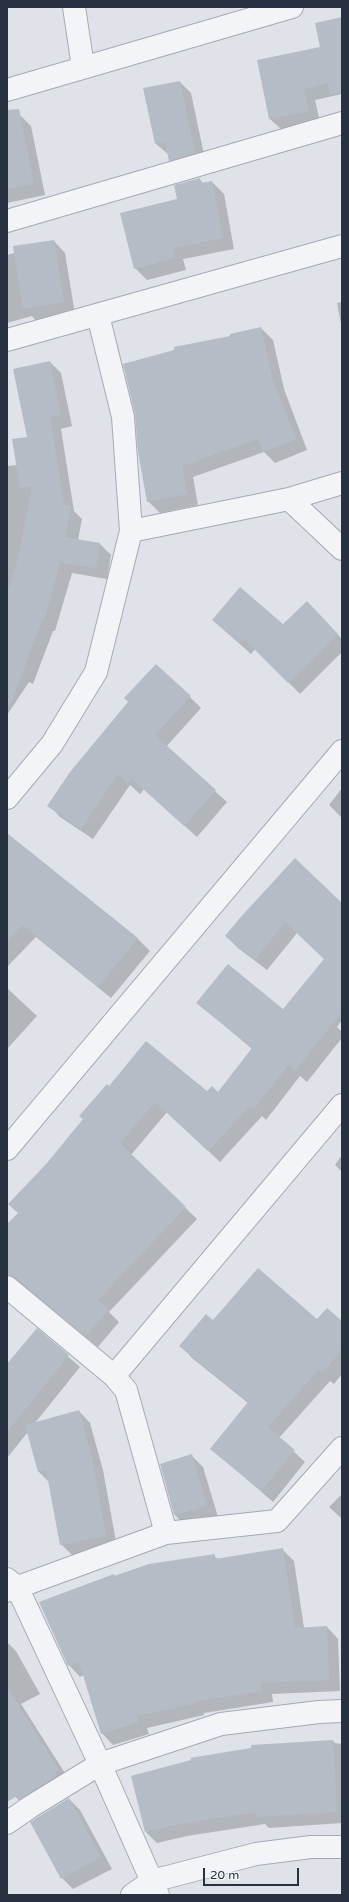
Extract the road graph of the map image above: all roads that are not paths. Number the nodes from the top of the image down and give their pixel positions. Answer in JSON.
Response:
{"nodes":[{"id":1,"x":74,"y":7,"type":"edge"},
{"id":2,"x":292,"y":7,"type":"edge"},
{"id":3,"x":83,"y":67,"type":"junction"},
{"id":4,"x":7,"y":90,"type":"edge"},
{"id":5,"x":342,"y":123,"type":"edge"},
{"id":6,"x":7,"y":221,"type":"edge"},
{"id":7,"x":342,"y":246,"type":"edge"},
{"id":8,"x":98,"y":315,"type":"junction"},
{"id":9,"x":7,"y":340,"type":"edge"},
{"id":10,"x":342,"y":483,"type":"edge"},
{"id":11,"x":289,"y":499,"type":"junction"},
{"id":12,"x":131,"y":531,"type":"junction"},
{"id":13,"x":342,"y":549,"type":"edge"},
{"id":14,"x":342,"y":750,"type":"edge"},
{"id":15,"x":7,"y":798,"type":"edge"},
{"id":16,"x":342,"y":1105,"type":"edge"},
{"id":17,"x":7,"y":1149,"type":"edge"},
{"id":18,"x":7,"y":1287,"type":"edge"},
{"id":19,"x":114,"y":1376,"type":"junction"},
{"id":20,"x":342,"y":1448,"type":"edge"},
{"id":21,"x":166,"y":1533,"type":"junction"},
{"id":22,"x":10,"y":1586,"type":"edge"},
{"id":23,"x":342,"y":1712,"type":"edge"},
{"id":24,"x":100,"y":1764,"type":"junction"},
{"id":25,"x":7,"y":1823,"type":"edge"},
{"id":26,"x":342,"y":1847,"type":"edge"},
{"id":27,"x":155,"y":1888,"type":"edge"},
{"id":28,"x":132,"y":1895,"type":"edge"}],
"edges":[{"from":1,"to":3,"type":"street"},
{"from":2,"to":3,"type":"street"},
{"from":3,"to":4,"type":"street"},
{"from":5,"to":6,"type":"street"},
{"from":7,"to":8,"type":"street"},
{"from":8,"to":9,"type":"street"},
{"from":8,"to":12,"type":"street"},
{"from":10,"to":11,"type":"street"},
{"from":11,"to":12,"type":"street"},
{"from":11,"to":13,"type":"street"},
{"from":12,"to":15,"type":"street"},
{"from":14,"to":17,"type":"street"},
{"from":16,"to":19,"type":"street"},
{"from":18,"to":19,"type":"street"},
{"from":19,"to":21,"type":"street"},
{"from":20,"to":21,"type":"street"},
{"from":21,"to":22,"type":"street"},
{"from":22,"to":24,"type":"street"},
{"from":23,"to":24,"type":"street"},
{"from":24,"to":25,"type":"street"},
{"from":24,"to":27,"type":"street"},
{"from":26,"to":27,"type":"street"},
{"from":27,"to":28,"type":"street"}]}
